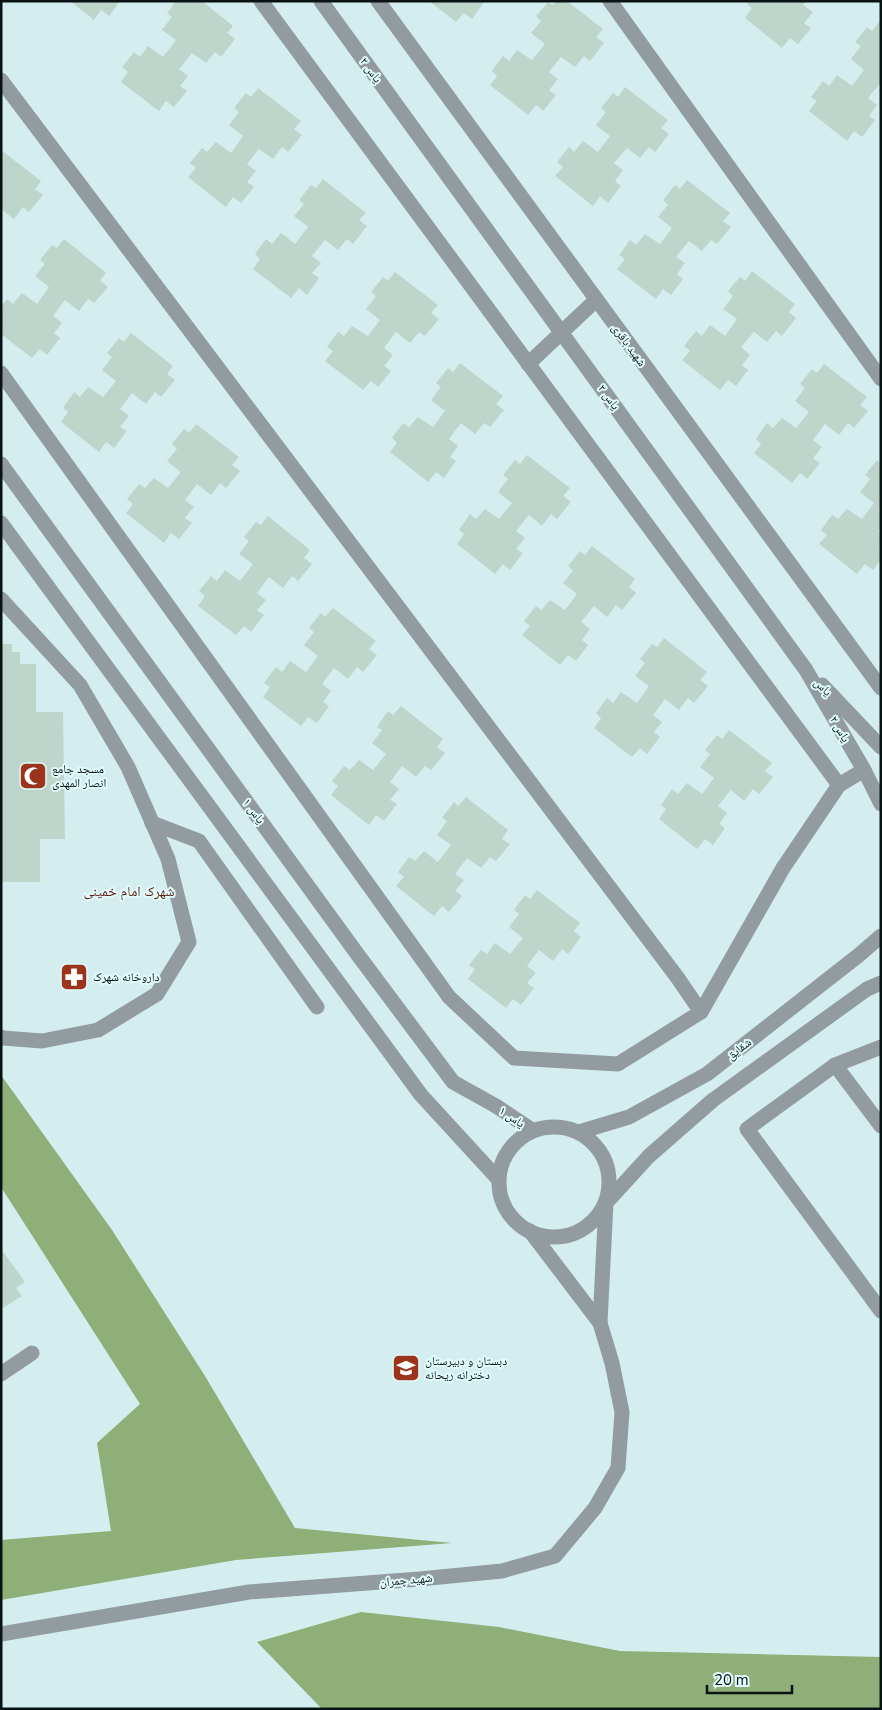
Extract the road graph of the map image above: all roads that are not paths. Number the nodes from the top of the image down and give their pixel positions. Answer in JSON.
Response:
{"nodes":[{"id":1,"x":261,"y":1,"type":"edge"},
{"id":2,"x":321,"y":1,"type":"edge"},
{"id":3,"x":378,"y":1,"type":"edge"},
{"id":4,"x":610,"y":1,"type":"edge"},
{"id":5,"x":1,"y":80,"type":"edge"},
{"id":6,"x":596,"y":300,"type":"junction"},
{"id":7,"x":562,"y":332,"type":"junction"},
{"id":8,"x":528,"y":364,"type":"junction"},
{"id":9,"x":1,"y":374,"type":"edge"},
{"id":10,"x":881,"y":379,"type":"edge"},
{"id":11,"x":1,"y":464,"type":"edge"},
{"id":12,"x":1,"y":523,"type":"edge"},
{"id":13,"x":1,"y":599,"type":"edge"},
{"id":14,"x":806,"y":670,"type":"junction"},
{"id":15,"x":881,"y":688,"type":"edge"},
{"id":16,"x":881,"y":747,"type":"edge"},
{"id":17,"x":864,"y":770,"type":"junction"},
{"id":18,"x":839,"y":786,"type":"junction"},
{"id":19,"x":881,"y":804,"type":"edge"},
{"id":20,"x":152,"y":823,"type":"junction"},
{"id":21,"x":881,"y":936,"type":"edge"},
{"id":22,"x":881,"y":983,"type":"edge"},
{"id":23,"x":317,"y":1007,"type":"dead end"},
{"id":24,"x":701,"y":1012,"type":"junction"},
{"id":25,"x":1,"y":1037,"type":"edge"},
{"id":26,"x":881,"y":1047,"type":"edge"},
{"id":27,"x":835,"y":1065,"type":"junction"},
{"id":28,"x":881,"y":1126,"type":"edge"},
{"id":29,"x":532,"y":1130,"type":"junction"},
{"id":30,"x":579,"y":1132,"type":"junction"},
{"id":31,"x":499,"y":1180,"type":"junction"},
{"id":32,"x":606,"y":1203,"type":"junction"},
{"id":33,"x":530,"y":1231,"type":"junction"},
{"id":34,"x":881,"y":1311,"type":"edge"},
{"id":35,"x":600,"y":1323,"type":"junction"},
{"id":36,"x":32,"y":1353,"type":"dead end"},
{"id":37,"x":1,"y":1374,"type":"edge"},
{"id":38,"x":1,"y":1634,"type":"edge"}],
"edges":[{"from":1,"to":8,"type":"street"},
{"from":2,"to":7,"type":"street","name":"یاس ۲"},
{"from":3,"to":6,"type":"street","name":"شهید باقری"},
{"from":4,"to":10,"type":"street"},
{"from":5,"to":24,"type":"street"},
{"from":6,"to":7,"type":"street"},
{"from":6,"to":15,"type":"street","name":"شهید باقری"},
{"from":7,"to":8,"type":"street"},
{"from":7,"to":14,"type":"street","name":"یاس ۲"},
{"from":8,"to":18,"type":"street"},
{"from":9,"to":24,"type":"street"},
{"from":11,"to":29,"type":"street","name":"یاس ۱"},
{"from":12,"to":31,"type":"street"},
{"from":13,"to":20,"type":"street"},
{"from":14,"to":16,"type":"street","name":"یاس"},
{"from":14,"to":17,"type":"street","name":"یاس ۲"},
{"from":17,"to":18,"type":"street"},
{"from":17,"to":19,"type":"street","name":"یاس ۲"},
{"from":18,"to":24,"type":"street"},
{"from":20,"to":23,"type":"street"},
{"from":20,"to":25,"type":"street"},
{"from":21,"to":30,"type":"street","name":"شقایق"},
{"from":22,"to":32,"type":"street","name":"شقایق"},
{"from":26,"to":27,"type":"street"},
{"from":27,"to":28,"type":"street"},
{"from":27,"to":34,"type":"street"},
{"from":29,"to":30,"type":"street"},
{"from":29,"to":31,"type":"street"},
{"from":30,"to":32,"type":"street"},
{"from":31,"to":33,"type":"street"},
{"from":32,"to":33,"type":"street"},
{"from":32,"to":35,"type":"street","name":"شهید چمران"},
{"from":33,"to":35,"type":"street","name":"شهید چمران"},
{"from":35,"to":38,"type":"street","name":"شهید چمران"},
{"from":36,"to":37,"type":"street"}]}
